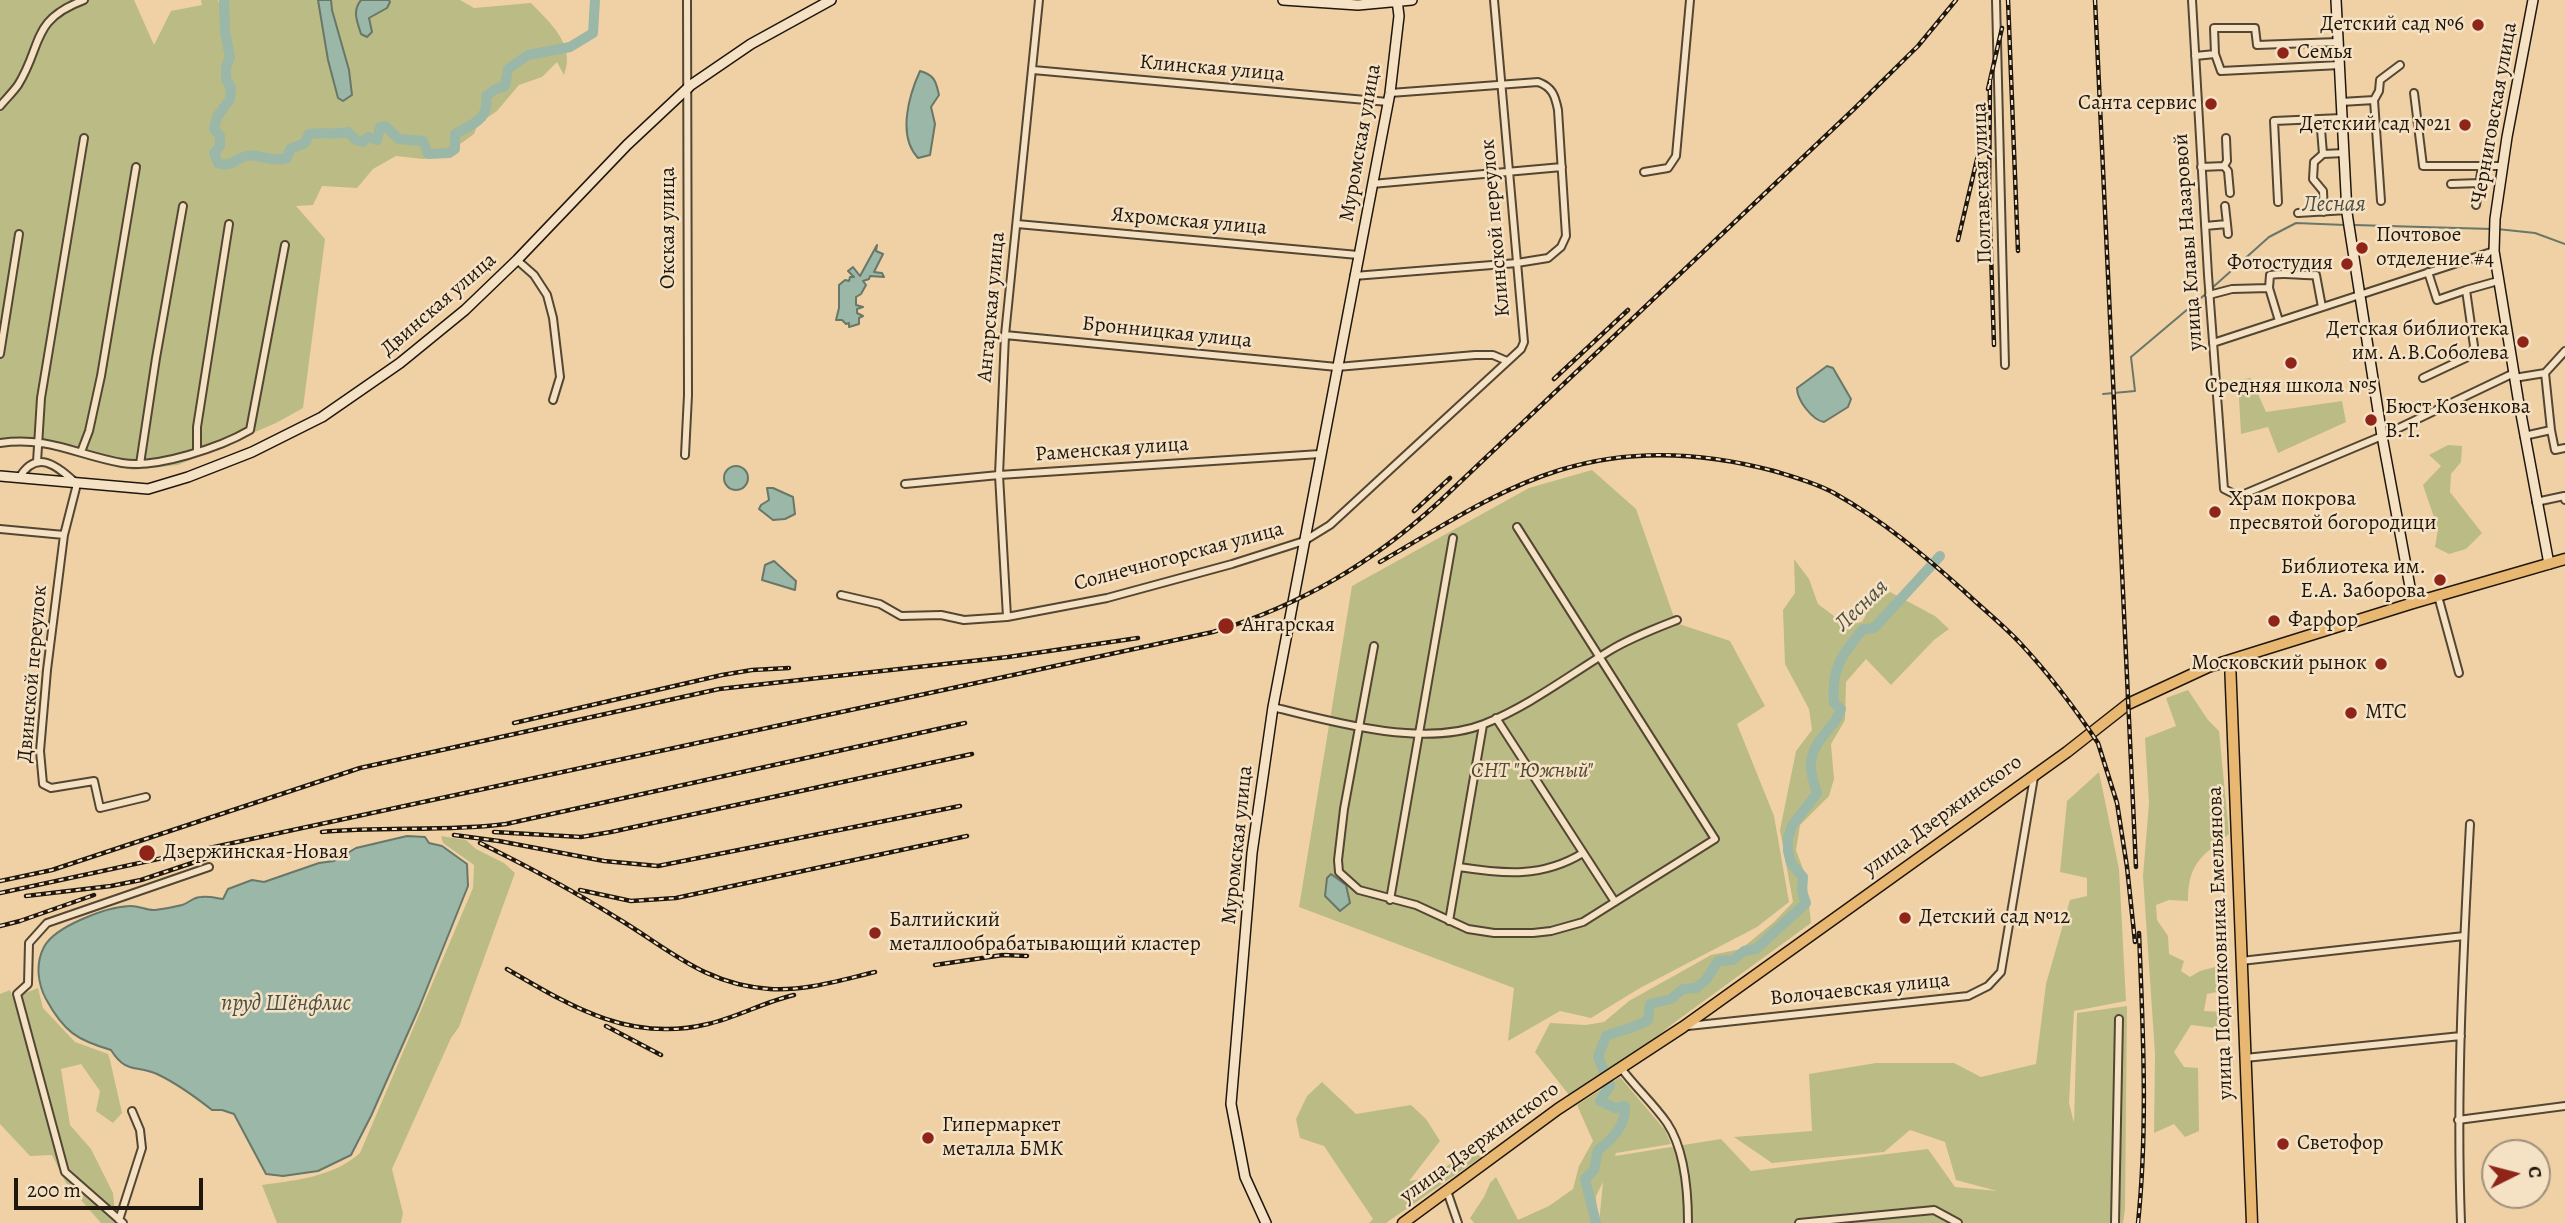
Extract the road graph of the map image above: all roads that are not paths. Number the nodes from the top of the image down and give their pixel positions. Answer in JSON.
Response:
{"nodes":[{"id":1,"x":83,"y":0,"type":"edge"},
{"id":2,"x":687,"y":0,"type":"edge"},
{"id":3,"x":831,"y":0,"type":"edge"},
{"id":4,"x":1039,"y":0,"type":"edge"},
{"id":5,"x":1283,"y":0,"type":"edge"},
{"id":6,"x":1412,"y":0,"type":"edge"},
{"id":7,"x":1494,"y":0,"type":"edge"},
{"id":8,"x":1690,"y":0,"type":"edge"},
{"id":9,"x":1996,"y":0,"type":"edge"},
{"id":10,"x":2192,"y":0,"type":"edge"},
{"id":11,"x":2336,"y":0,"type":"edge"},
{"id":12,"x":2533,"y":0,"type":"edge"},
{"id":13,"x":1397,"y":1,"type":"edge"},
{"id":14,"x":2338,"y":42,"type":"junction"},
{"id":15,"x":2215,"y":54,"type":"junction"},
{"id":16,"x":2195,"y":56,"type":"junction"},
{"id":17,"x":2340,"y":65,"type":"junction"},
{"id":18,"x":2400,"y":65,"type":"dead end"},
{"id":19,"x":1033,"y":70,"type":"junction"},
{"id":20,"x":1501,"y":85,"type":"junction"},
{"id":21,"x":686,"y":90,"type":"junction"},
{"id":22,"x":2414,"y":93,"type":"dead end"},
{"id":23,"x":1389,"y":98,"type":"junction"},
{"id":24,"x":2374,"y":100,"type":"junction"},
{"id":25,"x":2342,"y":102,"type":"junction"},
{"id":26,"x":0,"y":106,"type":"edge"},
{"id":27,"x":2342,"y":118,"type":"junction"},
{"id":28,"x":2321,"y":129,"type":"dead end"},
{"id":29,"x":84,"y":138,"type":"dead end"},
{"id":30,"x":2226,"y":138,"type":"dead end"},
{"id":31,"x":2344,"y":153,"type":"junction"},
{"id":32,"x":2323,"y":154,"type":"junction"},
{"id":33,"x":2224,"y":166,"type":"junction"},
{"id":34,"x":2482,"y":166,"type":"junction"},
{"id":35,"x":2502,"y":166,"type":"junction"},
{"id":36,"x":136,"y":167,"type":"dead end"},
{"id":37,"x":1562,"y":167,"type":"junction"},
{"id":38,"x":2202,"y":167,"type":"junction"},
{"id":39,"x":1509,"y":172,"type":"junction"},
{"id":40,"x":1644,"y":172,"type":"dead end"},
{"id":41,"x":2480,"y":183,"type":"junction"},
{"id":42,"x":1372,"y":184,"type":"junction"},
{"id":43,"x":2451,"y":184,"type":"dead end"},
{"id":44,"x":2230,"y":193,"type":"dead end"},
{"id":45,"x":2381,"y":201,"type":"dead end"},
{"id":46,"x":2278,"y":202,"type":"dead end"},
{"id":47,"x":2476,"y":205,"type":"dead end"},
{"id":48,"x":183,"y":206,"type":"dead end"},
{"id":49,"x":2225,"y":206,"type":"dead end"},
{"id":50,"x":2324,"y":212,"type":"junction"},
{"id":51,"x":2347,"y":212,"type":"junction"},
{"id":52,"x":2298,"y":213,"type":"dead end"},
{"id":53,"x":229,"y":224,"type":"dead end"},
{"id":54,"x":1017,"y":224,"type":"junction"},
{"id":55,"x":2227,"y":224,"type":"junction"},
{"id":56,"x":2205,"y":226,"type":"junction"},
{"id":57,"x":19,"y":234,"type":"dead end"},
{"id":58,"x":2228,"y":234,"type":"dead end"},
{"id":59,"x":285,"y":244,"type":"dead end"},
{"id":60,"x":2494,"y":251,"type":"junction"},
{"id":61,"x":1358,"y":255,"type":"junction"},
{"id":62,"x":517,"y":260,"type":"junction"},
{"id":63,"x":1517,"y":263,"type":"junction"},
{"id":64,"x":2428,"y":272,"type":"junction"},
{"id":65,"x":1354,"y":276,"type":"junction"},
{"id":66,"x":2498,"y":281,"type":"junction"},
{"id":67,"x":2269,"y":288,"type":"junction"},
{"id":68,"x":2466,"y":290,"type":"junction"},
{"id":69,"x":2361,"y":294,"type":"junction"},
{"id":70,"x":2210,"y":298,"type":"junction"},
{"id":71,"x":2322,"y":307,"type":"junction"},
{"id":72,"x":2279,"y":321,"type":"junction"},
{"id":73,"x":1005,"y":335,"type":"junction"},
{"id":74,"x":2213,"y":343,"type":"junction"},
{"id":75,"x":2565,"y":351,"type":"edge"},
{"id":76,"x":0,"y":354,"type":"edge"},
{"id":77,"x":2565,"y":359,"type":"edge"},
{"id":78,"x":2556,"y":360,"type":"junction"},
{"id":79,"x":1507,"y":361,"type":"junction"},
{"id":80,"x":2005,"y":365,"type":"dead end"},
{"id":81,"x":1337,"y":368,"type":"junction"},
{"id":82,"x":2545,"y":373,"type":"junction"},
{"id":83,"x":2514,"y":376,"type":"junction"},
{"id":84,"x":2423,"y":378,"type":"dead end"},
{"id":85,"x":553,"y":400,"type":"dead end"},
{"id":86,"x":2551,"y":430,"type":"junction"},
{"id":87,"x":2382,"y":436,"type":"junction"},
{"id":88,"x":2524,"y":436,"type":"junction"},
{"id":89,"x":0,"y":443,"type":"edge"},
{"id":90,"x":40,"y":443,"type":"junction"},
{"id":91,"x":2565,"y":448,"type":"edge"},
{"id":92,"x":81,"y":452,"type":"junction"},
{"id":93,"x":197,"y":452,"type":"junction"},
{"id":94,"x":1320,"y":454,"type":"junction"},
{"id":95,"x":685,"y":455,"type":"dead end"},
{"id":96,"x":37,"y":462,"type":"junction"},
{"id":97,"x":140,"y":464,"type":"junction"},
{"id":98,"x":999,"y":475,"type":"junction"},
{"id":99,"x":0,"y":477,"type":"edge"},
{"id":100,"x":19,"y":478,"type":"junction"},
{"id":101,"x":77,"y":484,"type":"junction"},
{"id":102,"x":905,"y":484,"type":"dead end"},
{"id":103,"x":2565,"y":497,"type":"edge"},
{"id":104,"x":2536,"y":502,"type":"junction"},
{"id":105,"x":1517,"y":527,"type":"dead end"},
{"id":106,"x":0,"y":529,"type":"edge"},
{"id":107,"x":64,"y":535,"type":"junction"},
{"id":108,"x":1453,"y":538,"type":"dead end"},
{"id":109,"x":1304,"y":541,"type":"junction"},
{"id":110,"x":2565,"y":559,"type":"edge"},
{"id":111,"x":2549,"y":564,"type":"junction"},
{"id":112,"x":841,"y":595,"type":"dead end"},
{"id":113,"x":2438,"y":596,"type":"junction"},
{"id":114,"x":2413,"y":603,"type":"junction"},
{"id":115,"x":1007,"y":617,"type":"junction"},
{"id":116,"x":1677,"y":620,"type":"dead end"},
{"id":117,"x":1374,"y":646,"type":"dead end"},
{"id":118,"x":1600,"y":656,"type":"junction"},
{"id":119,"x":2230,"y":661,"type":"junction"},
{"id":120,"x":2459,"y":673,"type":"dead end"},
{"id":121,"x":1273,"y":707,"type":"junction"},
{"id":122,"x":1496,"y":718,"type":"junction"},
{"id":123,"x":1483,"y":725,"type":"junction"},
{"id":124,"x":1358,"y":726,"type":"junction"},
{"id":125,"x":1420,"y":734,"type":"junction"},
{"id":126,"x":2034,"y":775,"type":"junction"},
{"id":127,"x":146,"y":797,"type":"dead end"},
{"id":128,"x":2470,"y":824,"type":"dead end"},
{"id":129,"x":1583,"y":853,"type":"junction"},
{"id":130,"x":209,"y":867,"type":"dead end"},
{"id":131,"x":1459,"y":867,"type":"junction"},
{"id":132,"x":1390,"y":900,"type":"junction"},
{"id":133,"x":1615,"y":902,"type":"junction"},
{"id":134,"x":1449,"y":921,"type":"junction"},
{"id":135,"x":2464,"y":936,"type":"junction"},
{"id":136,"x":2241,"y":961,"type":"junction"},
{"id":137,"x":2119,"y":1019,"type":"dead end"},
{"id":138,"x":1683,"y":1027,"type":"junction"},
{"id":139,"x":2461,"y":1036,"type":"junction"},
{"id":140,"x":2245,"y":1058,"type":"junction"},
{"id":141,"x":1621,"y":1068,"type":"junction"},
{"id":142,"x":2565,"y":1106,"type":"edge"},
{"id":143,"x":132,"y":1111,"type":"dead end"},
{"id":144,"x":2458,"y":1120,"type":"junction"},
{"id":145,"x":1447,"y":1191,"type":"junction"},
{"id":146,"x":121,"y":1222,"type":"edge"},
{"id":147,"x":1266,"y":1223,"type":"edge"},
{"id":148,"x":1402,"y":1223,"type":"edge"},
{"id":149,"x":1458,"y":1223,"type":"edge"},
{"id":150,"x":1688,"y":1223,"type":"edge"},
{"id":151,"x":1799,"y":1223,"type":"edge"},
{"id":152,"x":1958,"y":1223,"type":"edge"},
{"id":153,"x":2115,"y":1223,"type":"edge"},
{"id":154,"x":2252,"y":1223,"type":"edge"},
{"id":155,"x":2461,"y":1223,"type":"edge"}],
"edges":[{"from":1,"to":26,"type":"street"},
{"from":2,"to":21,"type":"street","name":"Окская улица"},
{"from":3,"to":21,"type":"main road","name":"Двинская улица"},
{"from":4,"to":19,"type":"street","name":"Ангарская улица"},
{"from":5,"to":13,"type":"main road"},
{"from":6,"to":13,"type":"main road"},
{"from":7,"to":20,"type":"street","name":"Клинской переулок"},
{"from":8,"to":40,"type":"street"},
{"from":9,"to":80,"type":"street","name":"Полтавская улица"},
{"from":10,"to":16,"type":"street","name":"улица Клавы Назаровой"},
{"from":11,"to":14,"type":"main road"},
{"from":12,"to":35,"type":"main road","name":"Черниговская улица"},
{"from":13,"to":23,"type":"main road","name":"Муромская улица"},
{"from":14,"to":15,"type":"street"},
{"from":14,"to":17,"type":"main road"},
{"from":15,"to":16,"type":"street"},
{"from":15,"to":17,"type":"street"},
{"from":16,"to":38,"type":"street","name":"улица Клавы Назаровой"},
{"from":17,"to":25,"type":"main road"},
{"from":18,"to":24,"type":"street"},
{"from":19,"to":23,"type":"street","name":"Клинская улица"},
{"from":19,"to":54,"type":"street","name":"Ангарская улица"},
{"from":20,"to":23,"type":"street"},
{"from":20,"to":37,"type":"street"},
{"from":20,"to":39,"type":"street","name":"Клинской переулок"},
{"from":21,"to":62,"type":"main road","name":"Двинская улица"},
{"from":21,"to":95,"type":"street","name":"Окская улица"},
{"from":22,"to":34,"type":"street"},
{"from":23,"to":42,"type":"main road","name":"Муромская улица"},
{"from":24,"to":25,"type":"street"},
{"from":24,"to":45,"type":"street"},
{"from":25,"to":27,"type":"main road"},
{"from":27,"to":31,"type":"main road"},
{"from":27,"to":46,"type":"street"},
{"from":28,"to":32,"type":"street"},
{"from":29,"to":90,"type":"street"},
{"from":30,"to":33,"type":"street"},
{"from":31,"to":32,"type":"street"},
{"from":31,"to":51,"type":"main road"},
{"from":32,"to":50,"type":"street"},
{"from":33,"to":38,"type":"street"},
{"from":33,"to":44,"type":"street"},
{"from":34,"to":35,"type":"street"},
{"from":34,"to":41,"type":"street"},
{"from":35,"to":60,"type":"main road","name":"Черниговская улица"},
{"from":36,"to":92,"type":"street"},
{"from":37,"to":39,"type":"street"},
{"from":37,"to":63,"type":"street"},
{"from":38,"to":56,"type":"street","name":"улица Клавы Назаровой"},
{"from":39,"to":42,"type":"street"},
{"from":39,"to":63,"type":"street","name":"Клинской переулок"},
{"from":41,"to":43,"type":"street"},
{"from":41,"to":47,"type":"street"},
{"from":42,"to":61,"type":"main road","name":"Муромская улица"},
{"from":48,"to":97,"type":"street"},
{"from":49,"to":55,"type":"street"},
{"from":50,"to":51,"type":"street"},
{"from":50,"to":52,"type":"street"},
{"from":51,"to":69,"type":"main road"},
{"from":53,"to":93,"type":"street"},
{"from":54,"to":61,"type":"street","name":"Яхромская улица"},
{"from":54,"to":73,"type":"street","name":"Ангарская улица"},
{"from":55,"to":56,"type":"street"},
{"from":55,"to":58,"type":"street"},
{"from":56,"to":70,"type":"street","name":"улица Клавы Назаровой"},
{"from":57,"to":76,"type":"street"},
{"from":59,"to":93,"type":"street"},
{"from":60,"to":64,"type":"street"},
{"from":60,"to":66,"type":"main road","name":"Черниговская улица"},
{"from":61,"to":65,"type":"main road","name":"Муромская улица"},
{"from":62,"to":85,"type":"street"},
{"from":62,"to":101,"type":"main road","name":"Двинская улица"},
{"from":63,"to":65,"type":"street"},
{"from":63,"to":79,"type":"street","name":"Клинской переулок"},
{"from":64,"to":68,"type":"street"},
{"from":64,"to":69,"type":"street"},
{"from":65,"to":81,"type":"main road","name":"Муромская улица"},
{"from":66,"to":68,"type":"street"},
{"from":66,"to":83,"type":"main road","name":"Черниговская улица"},
{"from":67,"to":70,"type":"street"},
{"from":67,"to":71,"type":"street"},
{"from":67,"to":72,"type":"street"},
{"from":68,"to":84,"type":"street"},
{"from":69,"to":71,"type":"street"},
{"from":69,"to":87,"type":"main road"},
{"from":70,"to":74,"type":"street","name":"улица Клавы Назаровой"},
{"from":71,"to":72,"type":"street"},
{"from":72,"to":74,"type":"street"},
{"from":73,"to":81,"type":"street","name":"Бронницкая улица"},
{"from":73,"to":98,"type":"street","name":"Ангарская улица"},
{"from":74,"to":87,"type":"street","name":"улица Клавы Назаровой"},
{"from":75,"to":78,"type":"street"},
{"from":77,"to":78,"type":"street"},
{"from":78,"to":82,"type":"street"},
{"from":79,"to":81,"type":"street"},
{"from":79,"to":109,"type":"street","name":"Солнечногорская улица"},
{"from":81,"to":94,"type":"main road"},
{"from":82,"to":83,"type":"street"},
{"from":82,"to":86,"type":"street"},
{"from":83,"to":87,"type":"street"},
{"from":83,"to":88,"type":"main road","name":"Черниговская улица"},
{"from":86,"to":88,"type":"street"},
{"from":86,"to":91,"type":"street"},
{"from":87,"to":114,"type":"main road"},
{"from":88,"to":104,"type":"main road","name":"Черниговская улица"},
{"from":89,"to":90,"type":"street"},
{"from":90,"to":92,"type":"street"},
{"from":90,"to":96,"type":"street"},
{"from":92,"to":97,"type":"street"},
{"from":93,"to":97,"type":"street"},
{"from":94,"to":98,"type":"street","name":"Раменская улица"},
{"from":94,"to":109,"type":"main road","name":"Муромская улица"},
{"from":96,"to":100,"type":"street"},
{"from":96,"to":101,"type":"street"},
{"from":98,"to":102,"type":"street","name":"Раменская улица"},
{"from":98,"to":115,"type":"street","name":"Ангарская улица"},
{"from":99,"to":100,"type":"main road","name":"Двинская улица"},
{"from":100,"to":101,"type":"main road","name":"Двинская улица"},
{"from":101,"to":107,"type":"street","name":"Двинской переулок"},
{"from":103,"to":104,"type":"street"},
{"from":104,"to":111,"type":"main road","name":"Черниговская улица"},
{"from":105,"to":118,"type":"street"},
{"from":106,"to":107,"type":"street"},
{"from":107,"to":127,"type":"street","name":"Двинской переулок"},
{"from":108,"to":125,"type":"street"},
{"from":109,"to":115,"type":"street","name":"Солнечногорская улица"},
{"from":109,"to":121,"type":"main road","name":"Муромская улица"},
{"from":110,"to":111,"type":"main road","name":"улица Дзержинского"},
{"from":111,"to":113,"type":"main road","name":"улица Дзержинского"},
{"from":112,"to":115,"type":"street","name":"Солнечногорская улица"},
{"from":113,"to":114,"type":"main road","name":"улица Дзержинского"},
{"from":113,"to":120,"type":"street"},
{"from":114,"to":119,"type":"main road","name":"улица Дзержинского"},
{"from":116,"to":118,"type":"street"},
{"from":117,"to":124,"type":"street"},
{"from":118,"to":122,"type":"street"},
{"from":118,"to":133,"type":"street"},
{"from":119,"to":126,"type":"main road","name":"улица Дзержинского"},
{"from":119,"to":136,"type":"main road","name":"улица Подполковника Емельянова"},
{"from":121,"to":124,"type":"street"},
{"from":121,"to":147,"type":"main road","name":"Муромская улица"},
{"from":122,"to":123,"type":"street"},
{"from":122,"to":129,"type":"street"},
{"from":123,"to":125,"type":"street"},
{"from":123,"to":131,"type":"street"},
{"from":124,"to":125,"type":"street"},
{"from":124,"to":132,"type":"street"},
{"from":125,"to":132,"type":"street"},
{"from":126,"to":138,"type":"main road","name":"улица Дзержинского"},
{"from":126,"to":138,"type":"street","name":"Волочаевская улица"},
{"from":128,"to":135,"type":"street"},
{"from":129,"to":131,"type":"street"},
{"from":129,"to":133,"type":"street"},
{"from":130,"to":146,"type":"street"},
{"from":131,"to":134,"type":"street"},
{"from":132,"to":134,"type":"street"},
{"from":133,"to":134,"type":"street"},
{"from":135,"to":136,"type":"street"},
{"from":135,"to":139,"type":"street"},
{"from":136,"to":140,"type":"main road","name":"улица Подполковника Емельянова"},
{"from":137,"to":153,"type":"street"},
{"from":138,"to":141,"type":"main road","name":"улица Дзержинского"},
{"from":139,"to":140,"type":"street"},
{"from":139,"to":144,"type":"street"},
{"from":140,"to":154,"type":"main road","name":"улица Подполковника Емельянова"},
{"from":141,"to":145,"type":"main road","name":"улица Дзержинского"},
{"from":141,"to":150,"type":"street"},
{"from":142,"to":144,"type":"street"},
{"from":143,"to":146,"type":"street"},
{"from":144,"to":155,"type":"street"},
{"from":145,"to":148,"type":"main road","name":"улица Дзержинского"},
{"from":145,"to":149,"type":"street"},
{"from":151,"to":152,"type":"street"}]}
